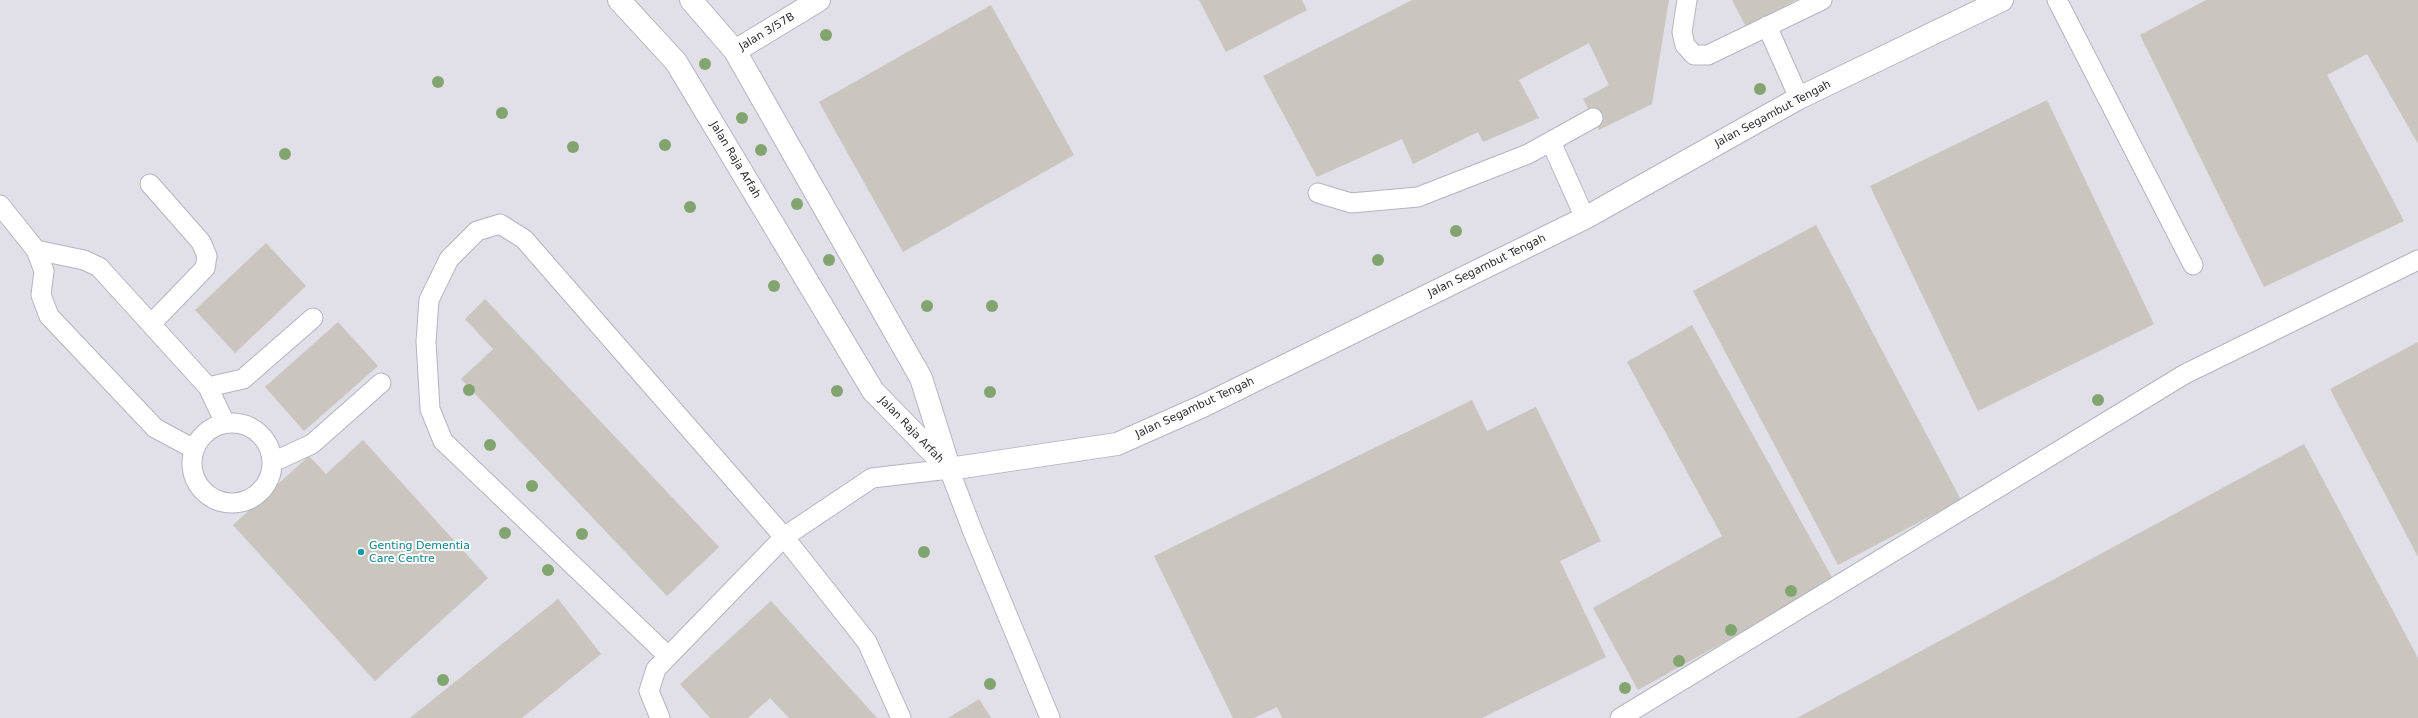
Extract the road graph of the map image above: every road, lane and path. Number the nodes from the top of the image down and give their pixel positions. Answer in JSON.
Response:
{"nodes":[{"id":1,"x":619,"y":0,"type":"edge"},
{"id":2,"x":691,"y":0,"type":"edge"},
{"id":3,"x":819,"y":0,"type":"edge"},
{"id":4,"x":1687,"y":0,"type":"edge"},
{"id":5,"x":1822,"y":0,"type":"edge"},
{"id":6,"x":2002,"y":0,"type":"edge"},
{"id":7,"x":2057,"y":0,"type":"edge"},
{"id":8,"x":1767,"y":26,"type":"junction"},
{"id":9,"x":736,"y":51,"type":"junction"},
{"id":10,"x":1799,"y":98,"type":"junction"},
{"id":11,"x":1593,"y":118,"type":"dead end"},
{"id":12,"x":1551,"y":142,"type":"junction"},
{"id":13,"x":150,"y":184,"type":"dead end"},
{"id":14,"x":1318,"y":192,"type":"dead end"},
{"id":15,"x":0,"y":205,"type":"edge"},
{"id":16,"x":1585,"y":218,"type":"junction"},
{"id":17,"x":36,"y":250,"type":"junction"},
{"id":18,"x":2418,"y":260,"type":"edge"},
{"id":19,"x":2193,"y":265,"type":"dead end"},
{"id":20,"x":313,"y":318,"type":"dead end"},
{"id":21,"x":151,"y":324,"type":"junction"},
{"id":22,"x":381,"y":384,"type":"dead end"},
{"id":23,"x":208,"y":387,"type":"junction"},
{"id":24,"x":225,"y":423,"type":"junction"},
{"id":25,"x":194,"y":449,"type":"junction"},
{"id":26,"x":273,"y":462,"type":"junction"},
{"id":27,"x":949,"y":469,"type":"junction"},
{"id":28,"x":784,"y":537,"type":"junction"},
{"id":29,"x":668,"y":656,"type":"junction"},
{"id":30,"x":660,"y":718,"type":"edge"},
{"id":31,"x":901,"y":718,"type":"edge"},
{"id":32,"x":1050,"y":718,"type":"edge"},
{"id":33,"x":1620,"y":718,"type":"edge"}],
"edges":[{"from":1,"to":27,"type":"street","name":"Jalan Raja Arfah"},
{"from":2,"to":9,"type":"street","name":"Jalan Raja Arfah"},
{"from":3,"to":9,"type":"street","name":"Jalan 3/57B"},
{"from":4,"to":8,"type":"lane"},
{"from":5,"to":8,"type":"lane"},
{"from":6,"to":10,"type":"street","name":"Jalan Segambut Tengah"},
{"from":7,"to":19,"type":"lane"},
{"from":8,"to":10,"type":"lane"},
{"from":9,"to":27,"type":"street","name":"Jalan Raja Arfah"},
{"from":10,"to":16,"type":"street","name":"Jalan Segambut Tengah"},
{"from":11,"to":12,"type":"lane"},
{"from":12,"to":14,"type":"lane"},
{"from":12,"to":16,"type":"lane"},
{"from":13,"to":21,"type":"lane"},
{"from":15,"to":17,"type":"lane"},
{"from":16,"to":27,"type":"street","name":"Jalan Segambut Tengah"},
{"from":17,"to":21,"type":"lane"},
{"from":17,"to":25,"type":"lane"},
{"from":18,"to":33,"type":"lane"},
{"from":20,"to":23,"type":"lane"},
{"from":21,"to":23,"type":"lane"},
{"from":22,"to":26,"type":"lane"},
{"from":23,"to":24,"type":"lane"},
{"from":24,"to":25,"type":"lane"},
{"from":24,"to":26,"type":"lane"},
{"from":25,"to":26,"type":"lane"},
{"from":27,"to":28,"type":"lane"},
{"from":27,"to":32,"type":"lane"},
{"from":28,"to":29,"type":"lane"},
{"from":28,"to":29,"type":"lane"},
{"from":28,"to":31,"type":"lane"},
{"from":29,"to":30,"type":"lane"}]}
